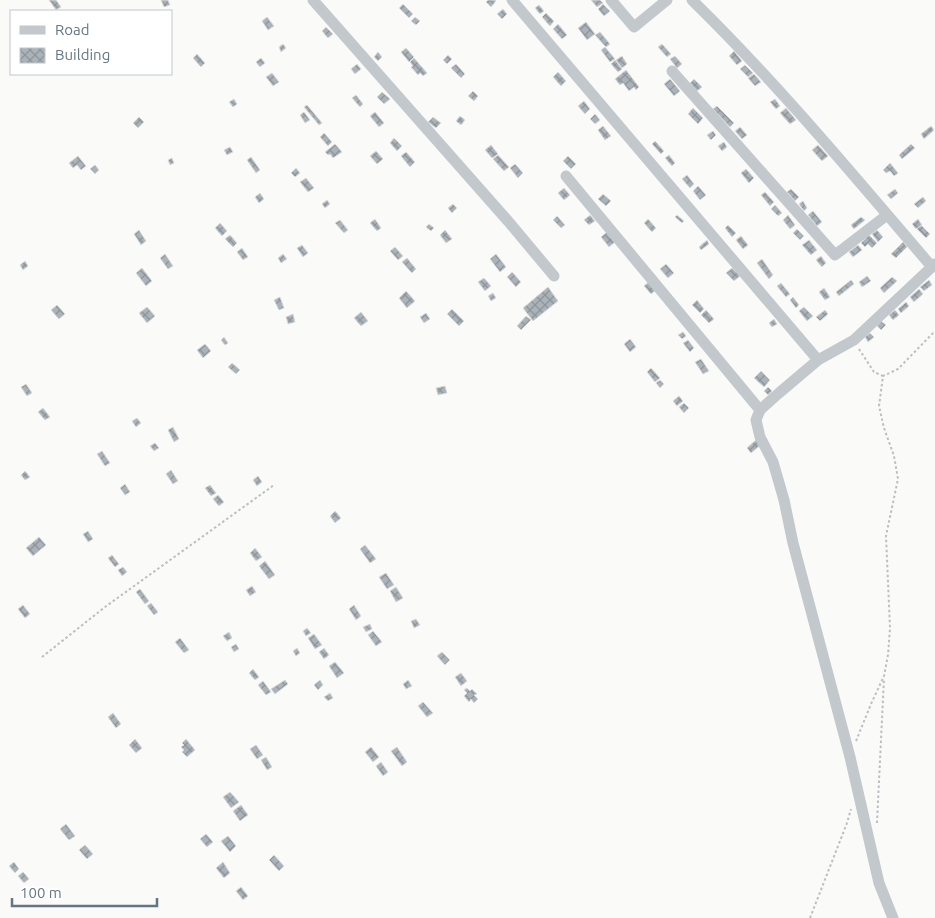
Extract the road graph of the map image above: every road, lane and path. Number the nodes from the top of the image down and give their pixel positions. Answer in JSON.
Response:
{"nodes":[{"id":1,"x":313,"y":0,"type":"edge"},
{"id":2,"x":512,"y":0,"type":"edge"},
{"id":3,"x":611,"y":0,"type":"edge"},
{"id":4,"x":667,"y":0,"type":"edge"},
{"id":5,"x":692,"y":0,"type":"edge"},
{"id":6,"x":672,"y":71,"type":"dead end"},
{"id":7,"x":566,"y":176,"type":"dead end"},
{"id":8,"x":887,"y":215,"type":"junction"},
{"id":9,"x":934,"y":265,"type":"edge"},
{"id":10,"x":554,"y":276,"type":"dead end"},
{"id":11,"x":935,"y":332,"type":"edge"},
{"id":12,"x":854,"y":340,"type":"junction"},
{"id":13,"x":818,"y":360,"type":"junction"},
{"id":14,"x":883,"y":376,"type":"junction"},
{"id":15,"x":760,"y":410,"type":"junction"},
{"id":16,"x":274,"y":486,"type":"dead end"},
{"id":17,"x":42,"y":657,"type":"dead end"},
{"id":18,"x":884,"y":676,"type":"junction"},
{"id":19,"x":850,"y":757,"type":"junction"},
{"id":20,"x":852,"y":805,"type":"dead end"},
{"id":21,"x":871,"y":842,"type":"junction"},
{"id":22,"x":810,"y":918,"type":"edge"},
{"id":23,"x":893,"y":918,"type":"edge"}],
"edges":[{"from":1,"to":10,"type":"street"},
{"from":2,"to":13,"type":"street"},
{"from":3,"to":4,"type":"street"},
{"from":5,"to":8,"type":"street"},
{"from":6,"to":8,"type":"street"},
{"from":7,"to":15,"type":"street"},
{"from":8,"to":9,"type":"street"},
{"from":9,"to":12,"type":"street"},
{"from":11,"to":14,"type":"path"},
{"from":12,"to":13,"type":"street"},
{"from":12,"to":14,"type":"path"},
{"from":13,"to":15,"type":"street"},
{"from":14,"to":18,"type":"path"},
{"from":15,"to":19,"type":"street"},
{"from":16,"to":17,"type":"path"},
{"from":18,"to":19,"type":"path"},
{"from":18,"to":21,"type":"path"},
{"from":19,"to":21,"type":"street"},
{"from":20,"to":22,"type":"path"},
{"from":21,"to":23,"type":"street"}]}
